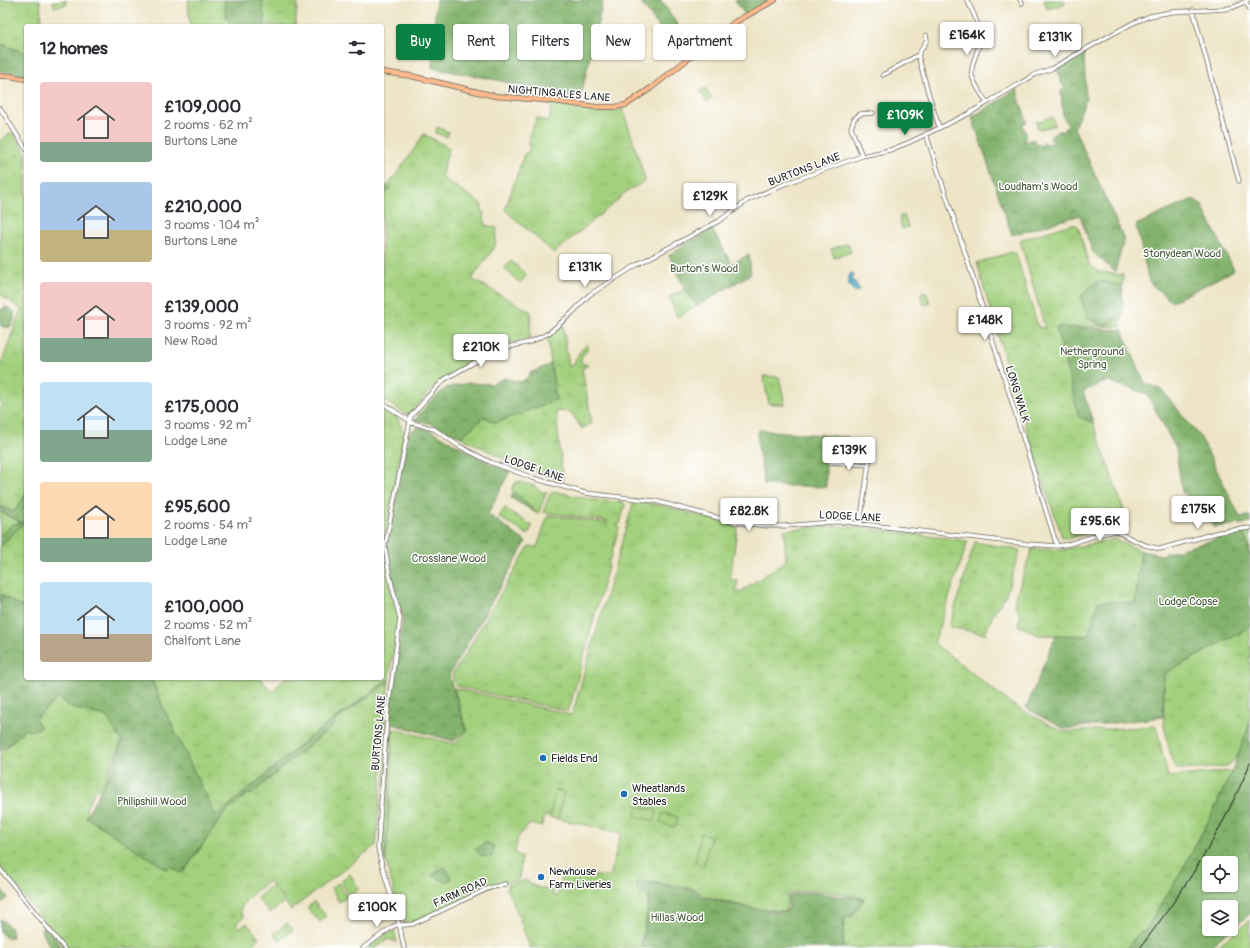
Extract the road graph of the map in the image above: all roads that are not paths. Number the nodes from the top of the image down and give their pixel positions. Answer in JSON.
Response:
{"nodes":[{"id":1,"x":775,"y":0,"type":"edge"},
{"id":2,"x":967,"y":0,"type":"edge"},
{"id":3,"x":1247,"y":1,"type":"edge"},
{"id":4,"x":1250,"y":9,"type":"edge"},
{"id":5,"x":1193,"y":10,"type":"junction"},
{"id":6,"x":926,"y":35,"type":"dead end"},
{"id":7,"x":918,"y":55,"type":"junction"},
{"id":8,"x":384,"y":72,"type":"edge"},
{"id":9,"x":884,"y":74,"type":"dead end"},
{"id":10,"x":0,"y":76,"type":"edge"},
{"id":11,"x":24,"y":79,"type":"edge"},
{"id":12,"x":987,"y":103,"type":"junction"},
{"id":13,"x":0,"y":108,"type":"edge"},
{"id":14,"x":873,"y":113,"type":"dead end"},
{"id":15,"x":939,"y":127,"type":"junction"},
{"id":16,"x":926,"y":134,"type":"junction"},
{"id":17,"x":24,"y":146,"type":"edge"},
{"id":18,"x":862,"y":156,"type":"junction"},
{"id":19,"x":1239,"y":181,"type":"dead end"},
{"id":20,"x":384,"y":404,"type":"edge"},
{"id":21,"x":410,"y":421,"type":"junction"},
{"id":22,"x":870,"y":455,"type":"dead end"},
{"id":23,"x":830,"y":462,"type":"dead end"},
{"id":24,"x":869,"y":465,"type":"junction"},
{"id":25,"x":860,"y":524,"type":"junction"},
{"id":26,"x":1250,"y":528,"type":"edge"},
{"id":27,"x":1057,"y":546,"type":"junction"},
{"id":28,"x":0,"y":869,"type":"edge"},
{"id":29,"x":505,"y":884,"type":"dead end"},
{"id":30,"x":399,"y":924,"type":"junction"},
{"id":31,"x":64,"y":948,"type":"edge"},
{"id":32,"x":362,"y":948,"type":"edge"},
{"id":33,"x":404,"y":948,"type":"edge"}],
"edges":[{"from":1,"to":8,"type":"main road","name":"NIGHTINGALES LANE"},
{"from":2,"to":12,"type":"street"},
{"from":3,"to":4,"type":"street"},
{"from":3,"to":5,"type":"street","name":"BURTONS LANE"},
{"from":5,"to":12,"type":"street","name":"BURTONS LANE"},
{"from":5,"to":19,"type":"street"},
{"from":6,"to":7,"type":"street"},
{"from":7,"to":9,"type":"street"},
{"from":7,"to":15,"type":"street"},
{"from":10,"to":11,"type":"main road"},
{"from":12,"to":15,"type":"street","name":"BURTONS LANE"},
{"from":13,"to":17,"type":"street"},
{"from":14,"to":18,"type":"street"},
{"from":15,"to":16,"type":"street","name":"BURTONS LANE"},
{"from":16,"to":18,"type":"street","name":"BURTONS LANE"},
{"from":16,"to":27,"type":"street","name":"LONG WALK"},
{"from":18,"to":21,"type":"street","name":"BURTONS LANE"},
{"from":20,"to":21,"type":"street","name":"LODGE LANE"},
{"from":21,"to":25,"type":"street","name":"LODGE LANE"},
{"from":21,"to":30,"type":"street","name":"BURTONS LANE"},
{"from":22,"to":24,"type":"street"},
{"from":23,"to":24,"type":"street"},
{"from":24,"to":25,"type":"street"},
{"from":25,"to":27,"type":"street","name":"LODGE LANE"},
{"from":26,"to":27,"type":"street","name":"LODGE LANE"},
{"from":28,"to":31,"type":"street"},
{"from":29,"to":30,"type":"street","name":"FARM ROAD"},
{"from":30,"to":32,"type":"street"},
{"from":30,"to":33,"type":"street","name":"BURTONS LANE"}]}
